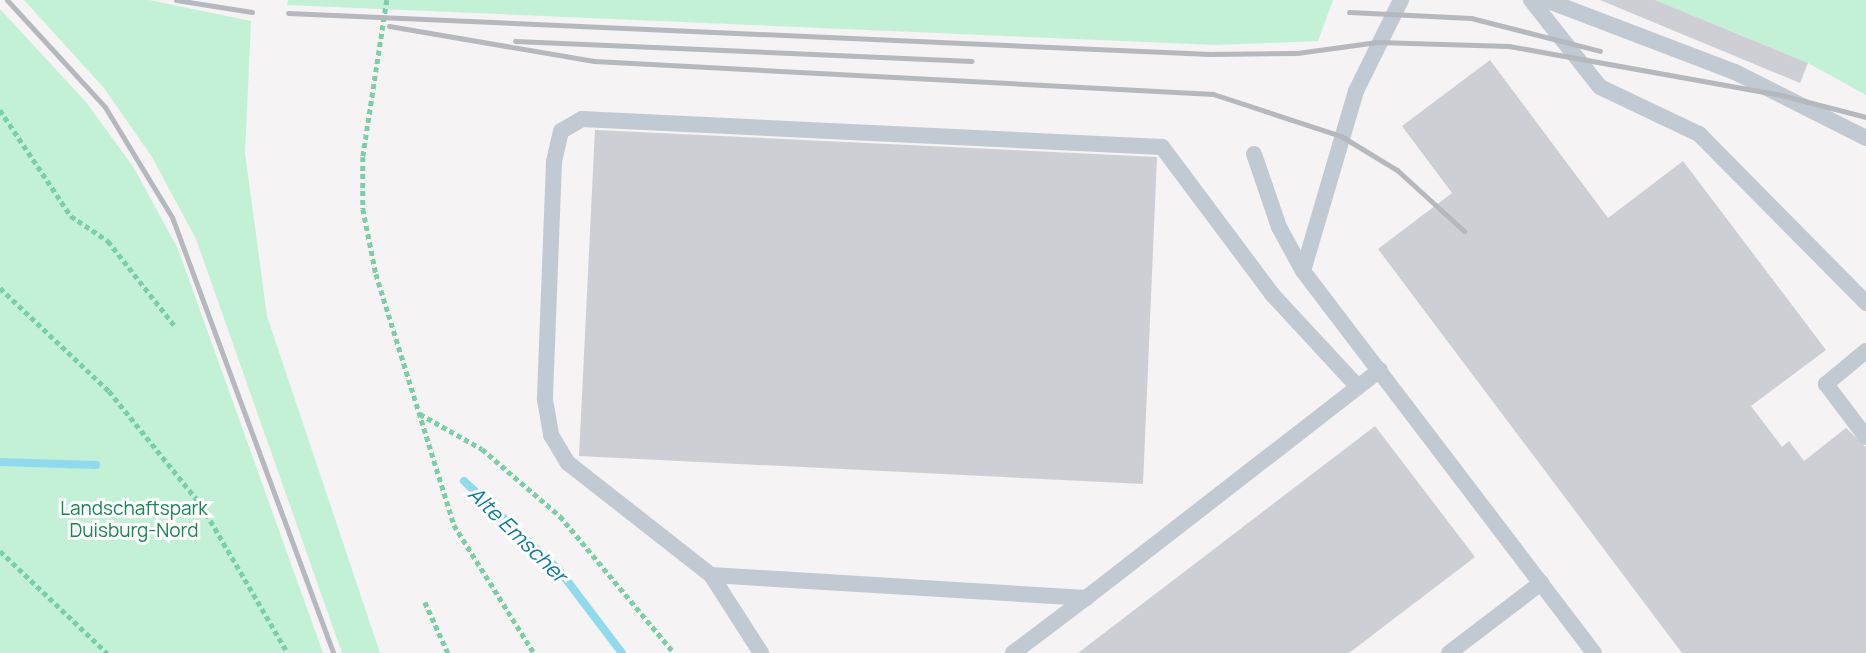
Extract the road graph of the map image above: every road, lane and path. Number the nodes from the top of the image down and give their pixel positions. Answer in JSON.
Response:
{"nodes":[{"id":1,"x":387,"y":0,"type":"edge"},
{"id":2,"x":1401,"y":0,"type":"edge"},
{"id":3,"x":1531,"y":0,"type":"edge"},
{"id":4,"x":1546,"y":0,"type":"edge"},
{"id":5,"x":0,"y":110,"type":"edge"},
{"id":6,"x":1866,"y":138,"type":"edge"},
{"id":7,"x":1254,"y":154,"type":"dead end"},
{"id":8,"x":1303,"y":271,"type":"junction"},
{"id":9,"x":0,"y":288,"type":"edge"},
{"id":10,"x":1866,"y":303,"type":"edge"},
{"id":11,"x":174,"y":325,"type":"dead end"},
{"id":12,"x":1866,"y":351,"type":"edge"},
{"id":13,"x":1380,"y":370,"type":"junction"},
{"id":14,"x":1358,"y":387,"type":"junction"},
{"id":15,"x":420,"y":414,"type":"junction"},
{"id":16,"x":1866,"y":437,"type":"edge"},
{"id":17,"x":0,"y":551,"type":"edge"},
{"id":18,"x":711,"y":575,"type":"junction"},
{"id":19,"x":1541,"y":583,"type":"junction"},
{"id":20,"x":1086,"y":598,"type":"junction"},
{"id":21,"x":425,"y":602,"type":"dead end"},
{"id":22,"x":107,"y":653,"type":"edge"},
{"id":23,"x":288,"y":653,"type":"edge"},
{"id":24,"x":448,"y":653,"type":"edge"},
{"id":25,"x":534,"y":653,"type":"edge"},
{"id":26,"x":674,"y":653,"type":"edge"},
{"id":27,"x":761,"y":653,"type":"edge"},
{"id":28,"x":1013,"y":653,"type":"edge"},
{"id":29,"x":1449,"y":653,"type":"edge"},
{"id":30,"x":1594,"y":653,"type":"edge"}],
"edges":[{"from":1,"to":15,"type":"path"},
{"from":2,"to":8,"type":"lane"},
{"from":3,"to":10,"type":"lane"},
{"from":4,"to":6,"type":"lane"},
{"from":5,"to":11,"type":"path"},
{"from":7,"to":8,"type":"lane"},
{"from":8,"to":13,"type":"lane"},
{"from":9,"to":23,"type":"path"},
{"from":12,"to":16,"type":"lane"},
{"from":13,"to":14,"type":"lane"},
{"from":13,"to":19,"type":"lane"},
{"from":14,"to":18,"type":"lane"},
{"from":14,"to":20,"type":"lane"},
{"from":15,"to":25,"type":"path"},
{"from":15,"to":26,"type":"path"},
{"from":17,"to":22,"type":"path"},
{"from":18,"to":20,"type":"lane"},
{"from":18,"to":27,"type":"lane"},
{"from":19,"to":29,"type":"lane"},
{"from":19,"to":30,"type":"lane"},
{"from":20,"to":28,"type":"lane"},
{"from":21,"to":24,"type":"path"}]}
